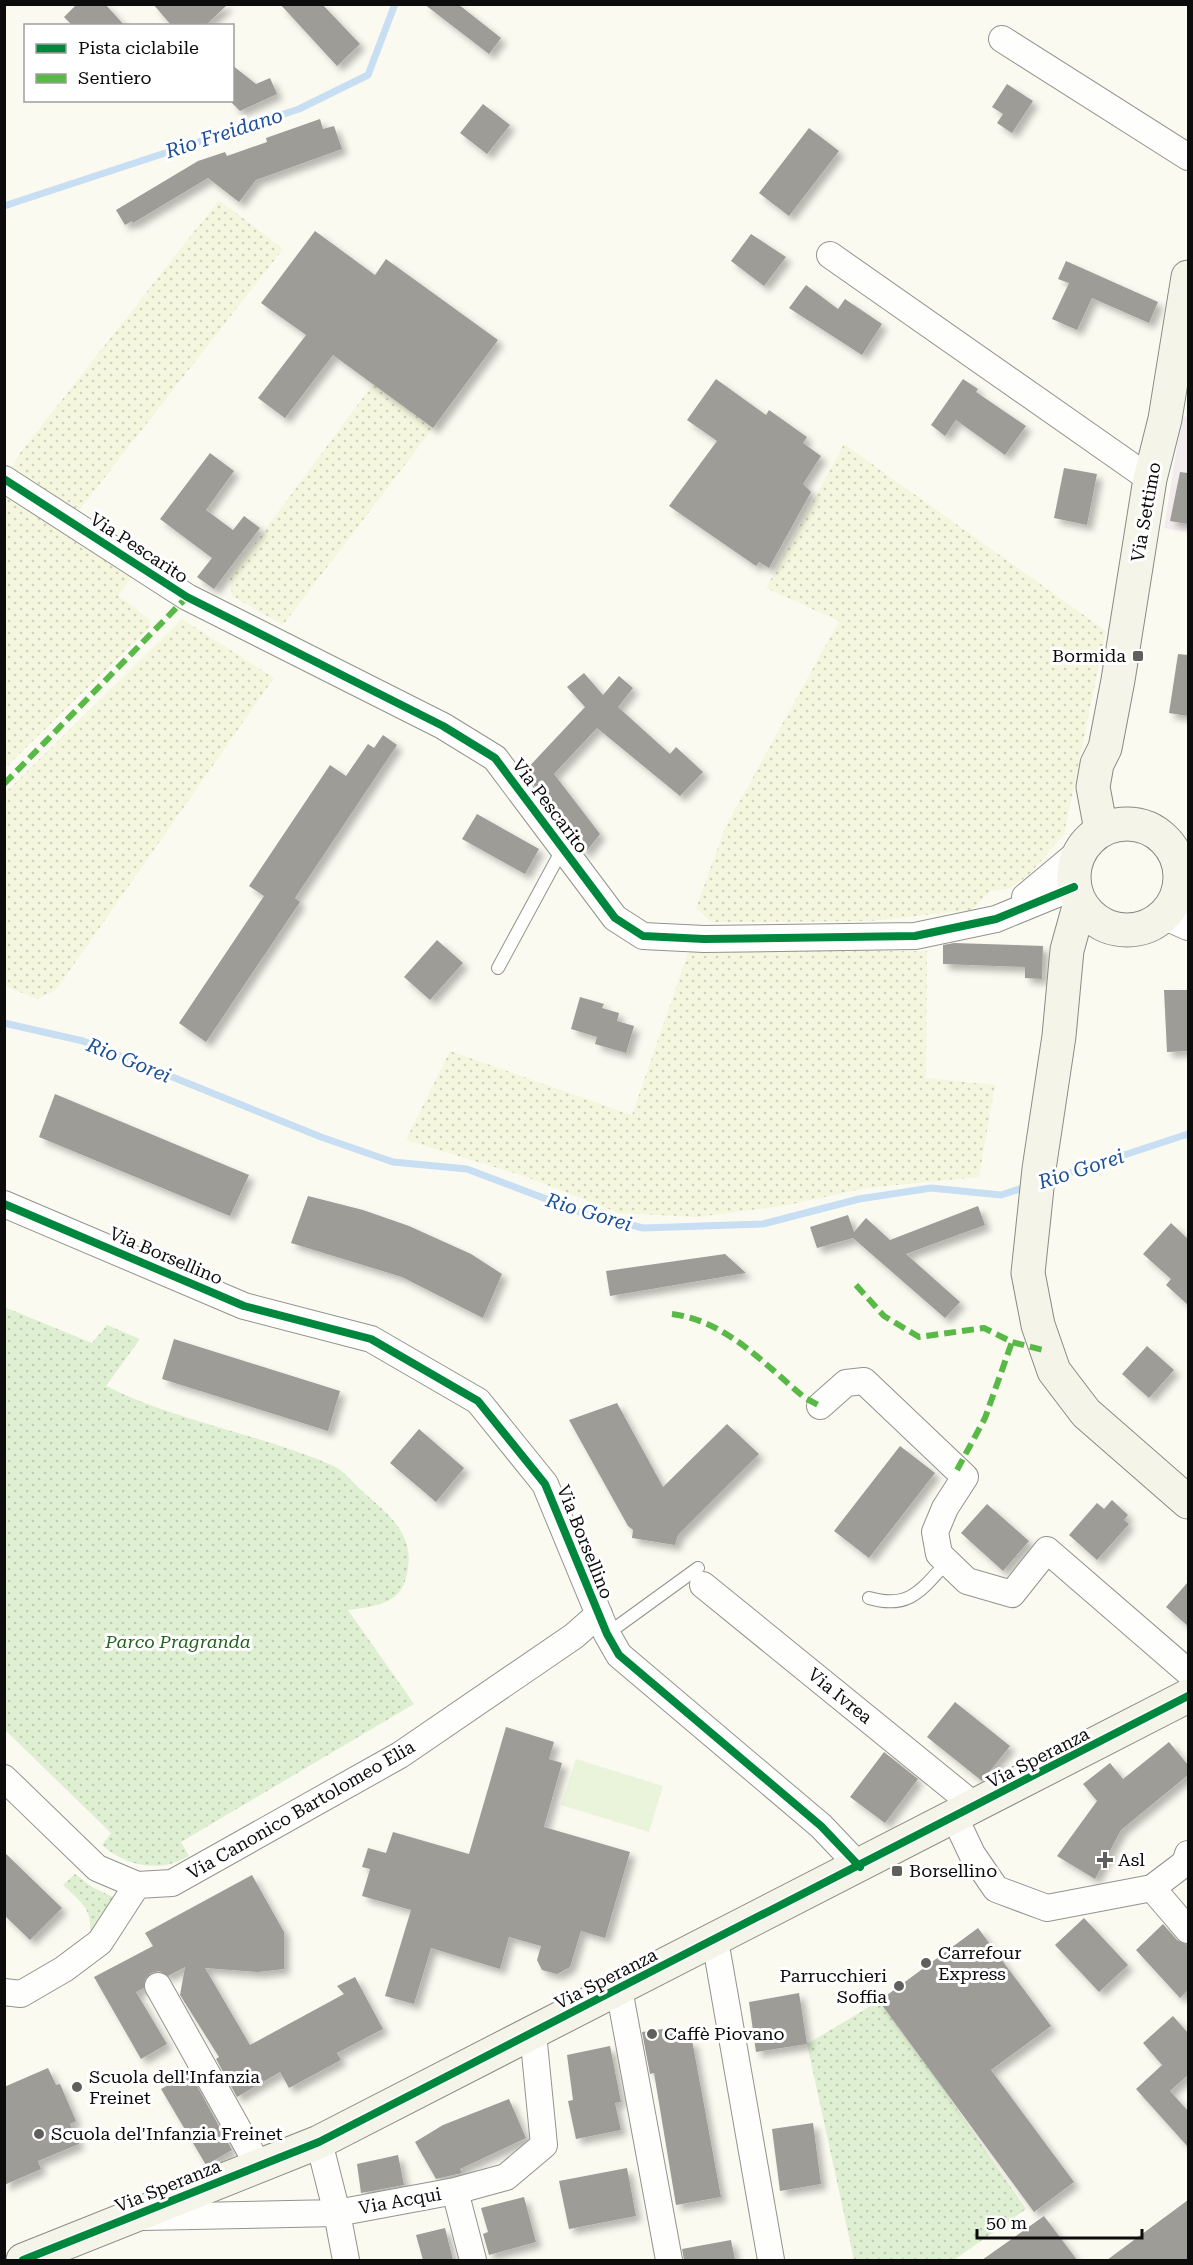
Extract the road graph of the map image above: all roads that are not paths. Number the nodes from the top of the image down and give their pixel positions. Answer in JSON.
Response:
{"nodes":[{"id":1,"x":1002,"y":39,"type":"dead end"},
{"id":2,"x":1188,"y":157,"type":"edge"},
{"id":3,"x":830,"y":255,"type":"dead end"},
{"id":4,"x":1188,"y":277,"type":"edge"},
{"id":5,"x":1150,"y":478,"type":"junction"},
{"id":6,"x":4,"y":479,"type":"edge"},
{"id":7,"x":1104,"y":835,"type":"junction"},
{"id":8,"x":563,"y":848,"type":"junction"},
{"id":9,"x":1077,"y":895,"type":"junction"},
{"id":10,"x":1179,"y":910,"type":"edge"},
{"id":11,"x":996,"y":919,"type":"junction"},
{"id":12,"x":1104,"y":925,"type":"junction"},
{"id":13,"x":498,"y":968,"type":"dead end"},
{"id":14,"x":1065,"y":980,"type":"junction"},
{"id":15,"x":4,"y":1204,"type":"edge"},
{"id":16,"x":820,"y":1406,"type":"dead end"},
{"id":17,"x":1188,"y":1502,"type":"edge"},
{"id":18,"x":947,"y":1562,"type":"junction"},
{"id":19,"x":700,"y":1577,"type":"joint"},
{"id":20,"x":869,"y":1598,"type":"dead end"},
{"id":21,"x":603,"y":1624,"type":"junction"},
{"id":22,"x":1188,"y":1672,"type":"edge"},
{"id":23,"x":1188,"y":1696,"type":"edge"},
{"id":24,"x":4,"y":1778,"type":"edge"},
{"id":25,"x":965,"y":1812,"type":"junction"},
{"id":26,"x":1188,"y":1854,"type":"edge"},
{"id":27,"x":860,"y":1867,"type":"junction"},
{"id":28,"x":137,"y":1885,"type":"junction"},
{"id":29,"x":1152,"y":1888,"type":"junction"},
{"id":30,"x":1188,"y":1930,"type":"edge"},
{"id":31,"x":715,"y":1940,"type":"junction"},
{"id":32,"x":158,"y":1986,"type":"dead end"},
{"id":33,"x":619,"y":1989,"type":"junction"},
{"id":34,"x":4,"y":1992,"type":"edge"},
{"id":35,"x":533,"y":2033,"type":"junction"},
{"id":36,"x":319,"y":2142,"type":"junction"},
{"id":37,"x":258,"y":2165,"type":"junction"},
{"id":38,"x":455,"y":2191,"type":"junction"},
{"id":39,"x":337,"y":2213,"type":"junction"},
{"id":40,"x":130,"y":2218,"type":"junction"},
{"id":41,"x":39,"y":2258,"type":"edge"},
{"id":42,"x":346,"y":2260,"type":"edge"},
{"id":43,"x":472,"y":2260,"type":"edge"},
{"id":44,"x":669,"y":2260,"type":"edge"},
{"id":45,"x":771,"y":2260,"type":"edge"}],
"edges":[{"from":1,"to":2,"type":"street"},
{"from":3,"to":5,"type":"street"},
{"from":4,"to":5,"type":"street","name":"Via Settimo"},
{"from":5,"to":7,"type":"street","name":"Via Settimo"},
{"from":6,"to":8,"type":"street","name":"Via Pescarito"},
{"from":7,"to":9,"type":"street"},
{"from":7,"to":10,"type":"street"},
{"from":7,"to":11,"type":"street"},
{"from":8,"to":11,"type":"street","name":"Via Pescarito"},
{"from":8,"to":13,"type":"lane"},
{"from":9,"to":11,"type":"street","name":"Via Pescarito"},
{"from":9,"to":12,"type":"street"},
{"from":9,"to":14,"type":"street"},
{"from":10,"to":12,"type":"street"},
{"from":12,"to":14,"type":"street"},
{"from":14,"to":17,"type":"street"},
{"from":15,"to":21,"type":"street","name":"Via Borsellino"},
{"from":16,"to":18,"type":"street"},
{"from":18,"to":20,"type":"lane"},
{"from":18,"to":22,"type":"street"},
{"from":19,"to":21,"type":"lane"},
{"from":19,"to":25,"type":"street","name":"Via Ivrea"},
{"from":21,"to":27,"type":"street","name":"Via Borsellino"},
{"from":21,"to":28,"type":"street","name":"Via Canonico Bartolomeo Elia"},
{"from":23,"to":25,"type":"street","name":"Via Speranza"},
{"from":24,"to":28,"type":"street","name":"Via Canonico Bartolomeo Elia"},
{"from":25,"to":27,"type":"street","name":"Via Speranza"},
{"from":25,"to":29,"type":"street"},
{"from":26,"to":29,"type":"street"},
{"from":27,"to":31,"type":"street","name":"Via Speranza"},
{"from":28,"to":34,"type":"street"},
{"from":29,"to":30,"type":"street"},
{"from":31,"to":33,"type":"street","name":"Via Speranza"},
{"from":31,"to":45,"type":"street"},
{"from":32,"to":37,"type":"street"},
{"from":33,"to":35,"type":"street","name":"Via Speranza"},
{"from":33,"to":44,"type":"street","name":"Via Speranza"},
{"from":35,"to":36,"type":"street","name":"Via Speranza"},
{"from":35,"to":38,"type":"street","name":"Via Acqui"},
{"from":36,"to":37,"type":"street","name":"Via Speranza"},
{"from":36,"to":39,"type":"street"},
{"from":37,"to":40,"type":"street","name":"Via Speranza"},
{"from":38,"to":39,"type":"street","name":"Via Acqui"},
{"from":38,"to":43,"type":"street"},
{"from":39,"to":40,"type":"street","name":"Via Acqui"},
{"from":39,"to":42,"type":"street"},
{"from":40,"to":41,"type":"street","name":"Via Speranza"}]}
